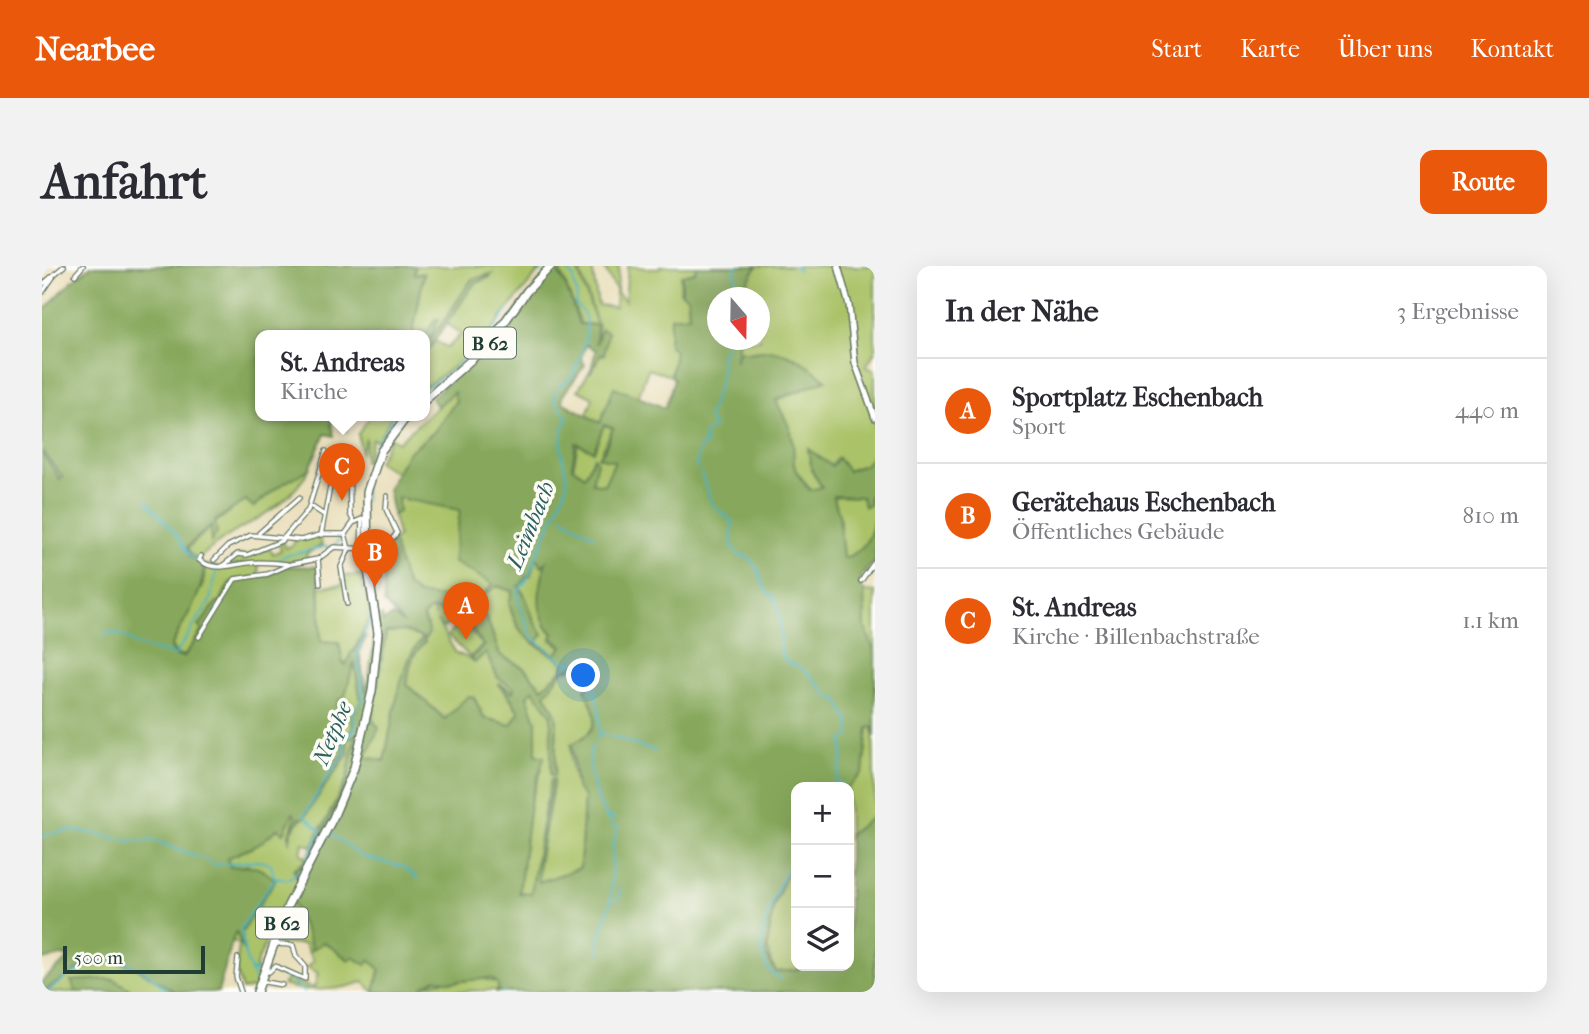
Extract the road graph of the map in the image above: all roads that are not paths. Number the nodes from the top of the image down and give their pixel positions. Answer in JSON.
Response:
{"nodes":[{"id":1,"x":64,"y":266,"type":"edge"},
{"id":2,"x":83,"y":266,"type":"edge"},
{"id":3,"x":551,"y":266,"type":"edge"},
{"id":4,"x":838,"y":266,"type":"edge"},
{"id":5,"x":56,"y":274,"type":"junction"},
{"id":6,"x":75,"y":275,"type":"dead end"},
{"id":7,"x":42,"y":285,"type":"edge"},
{"id":8,"x":42,"y":293,"type":"edge"},
{"id":9,"x":430,"y":396,"type":"edge"},
{"id":10,"x":875,"y":418,"type":"edge"},
{"id":11,"x":403,"y":421,"type":"edge"},
{"id":12,"x":349,"y":449,"type":"dead end"},
{"id":13,"x":326,"y":452,"type":"dead end"},
{"id":14,"x":350,"y":472,"type":"junction"},
{"id":15,"x":387,"y":496,"type":"dead end"},
{"id":16,"x":299,"y":498,"type":"dead end"},
{"id":17,"x":311,"y":506,"type":"junction"},
{"id":18,"x":324,"y":515,"type":"junction"},
{"id":19,"x":364,"y":518,"type":"junction"},
{"id":20,"x":354,"y":522,"type":"junction"},
{"id":21,"x":259,"y":534,"type":"junction"},
{"id":22,"x":345,"y":534,"type":"junction"},
{"id":23,"x":321,"y":535,"type":"junction"},
{"id":24,"x":334,"y":535,"type":"junction"},
{"id":25,"x":284,"y":537,"type":"junction"},
{"id":26,"x":345,"y":540,"type":"junction"},
{"id":27,"x":337,"y":547,"type":"junction"},
{"id":28,"x":349,"y":549,"type":"junction"},
{"id":29,"x":364,"y":549,"type":"junction"},
{"id":30,"x":201,"y":555,"type":"dead end"},
{"id":31,"x":318,"y":559,"type":"junction"},
{"id":32,"x":367,"y":559,"type":"junction"},
{"id":33,"x":214,"y":560,"type":"dead end"},
{"id":34,"x":875,"y":561,"type":"edge"},
{"id":35,"x":291,"y":564,"type":"junction"},
{"id":36,"x":221,"y":568,"type":"junction"},
{"id":37,"x":377,"y":572,"type":"junction"},
{"id":38,"x":369,"y":576,"type":"junction"},
{"id":39,"x":379,"y":579,"type":"dead end"},
{"id":40,"x":861,"y":581,"type":"dead end"},
{"id":41,"x":320,"y":583,"type":"dead end"},
{"id":42,"x":347,"y":604,"type":"dead end"},
{"id":43,"x":200,"y":637,"type":"dead end"},
{"id":44,"x":275,"y":944,"type":"junction"},
{"id":45,"x":238,"y":958,"type":"dead end"},
{"id":46,"x":263,"y":971,"type":"junction"},
{"id":47,"x":282,"y":985,"type":"dead end"},
{"id":48,"x":258,"y":988,"type":"edge"},
{"id":49,"x":241,"y":992,"type":"edge"}],
"edges":[{"from":1,"to":5,"type":"street"},
{"from":2,"to":6,"type":"street"},
{"from":3,"to":9,"type":"main road","number":"B 62"},
{"from":4,"to":10,"type":"street"},
{"from":5,"to":7,"type":"street"},
{"from":5,"to":8,"type":"street"},
{"from":11,"to":19,"type":"main road","number":"B 62"},
{"from":12,"to":14,"type":"street"},
{"from":13,"to":17,"type":"street"},
{"from":14,"to":18,"type":"street"},
{"from":14,"to":20,"type":"street"},
{"from":15,"to":37,"type":"street"},
{"from":16,"to":21,"type":"street"},
{"from":17,"to":18,"type":"street"},
{"from":17,"to":25,"type":"street"},
{"from":18,"to":23,"type":"street"},
{"from":19,"to":20,"type":"street"},
{"from":19,"to":29,"type":"main road","number":"B 62"},
{"from":20,"to":22,"type":"street"},
{"from":21,"to":25,"type":"street"},
{"from":21,"to":33,"type":"street"},
{"from":22,"to":24,"type":"street"},
{"from":22,"to":26,"type":"street"},
{"from":23,"to":24,"type":"street"},
{"from":23,"to":25,"type":"street"},
{"from":24,"to":27,"type":"street"},
{"from":25,"to":36,"type":"street"},
{"from":26,"to":27,"type":"street"},
{"from":26,"to":28,"type":"street"},
{"from":27,"to":28,"type":"street"},
{"from":27,"to":31,"type":"street"},
{"from":28,"to":29,"type":"street"},
{"from":28,"to":42,"type":"street"},
{"from":29,"to":32,"type":"main road","number":"B 62"},
{"from":30,"to":36,"type":"street"},
{"from":31,"to":35,"type":"street"},
{"from":31,"to":41,"type":"street"},
{"from":32,"to":37,"type":"street"},
{"from":32,"to":38,"type":"main road","number":"B 62"},
{"from":34,"to":40,"type":"street"},
{"from":35,"to":36,"type":"street"},
{"from":35,"to":43,"type":"street"},
{"from":37,"to":38,"type":"street"},
{"from":37,"to":39,"type":"street"},
{"from":38,"to":44,"type":"main road","number":"B 62"},
{"from":44,"to":46,"type":"main road","number":"B 62"},
{"from":44,"to":46,"type":"street"},
{"from":45,"to":49,"type":"street"},
{"from":46,"to":48,"type":"main road","number":"B 62"},
{"from":47,"to":48,"type":"street"}]}
